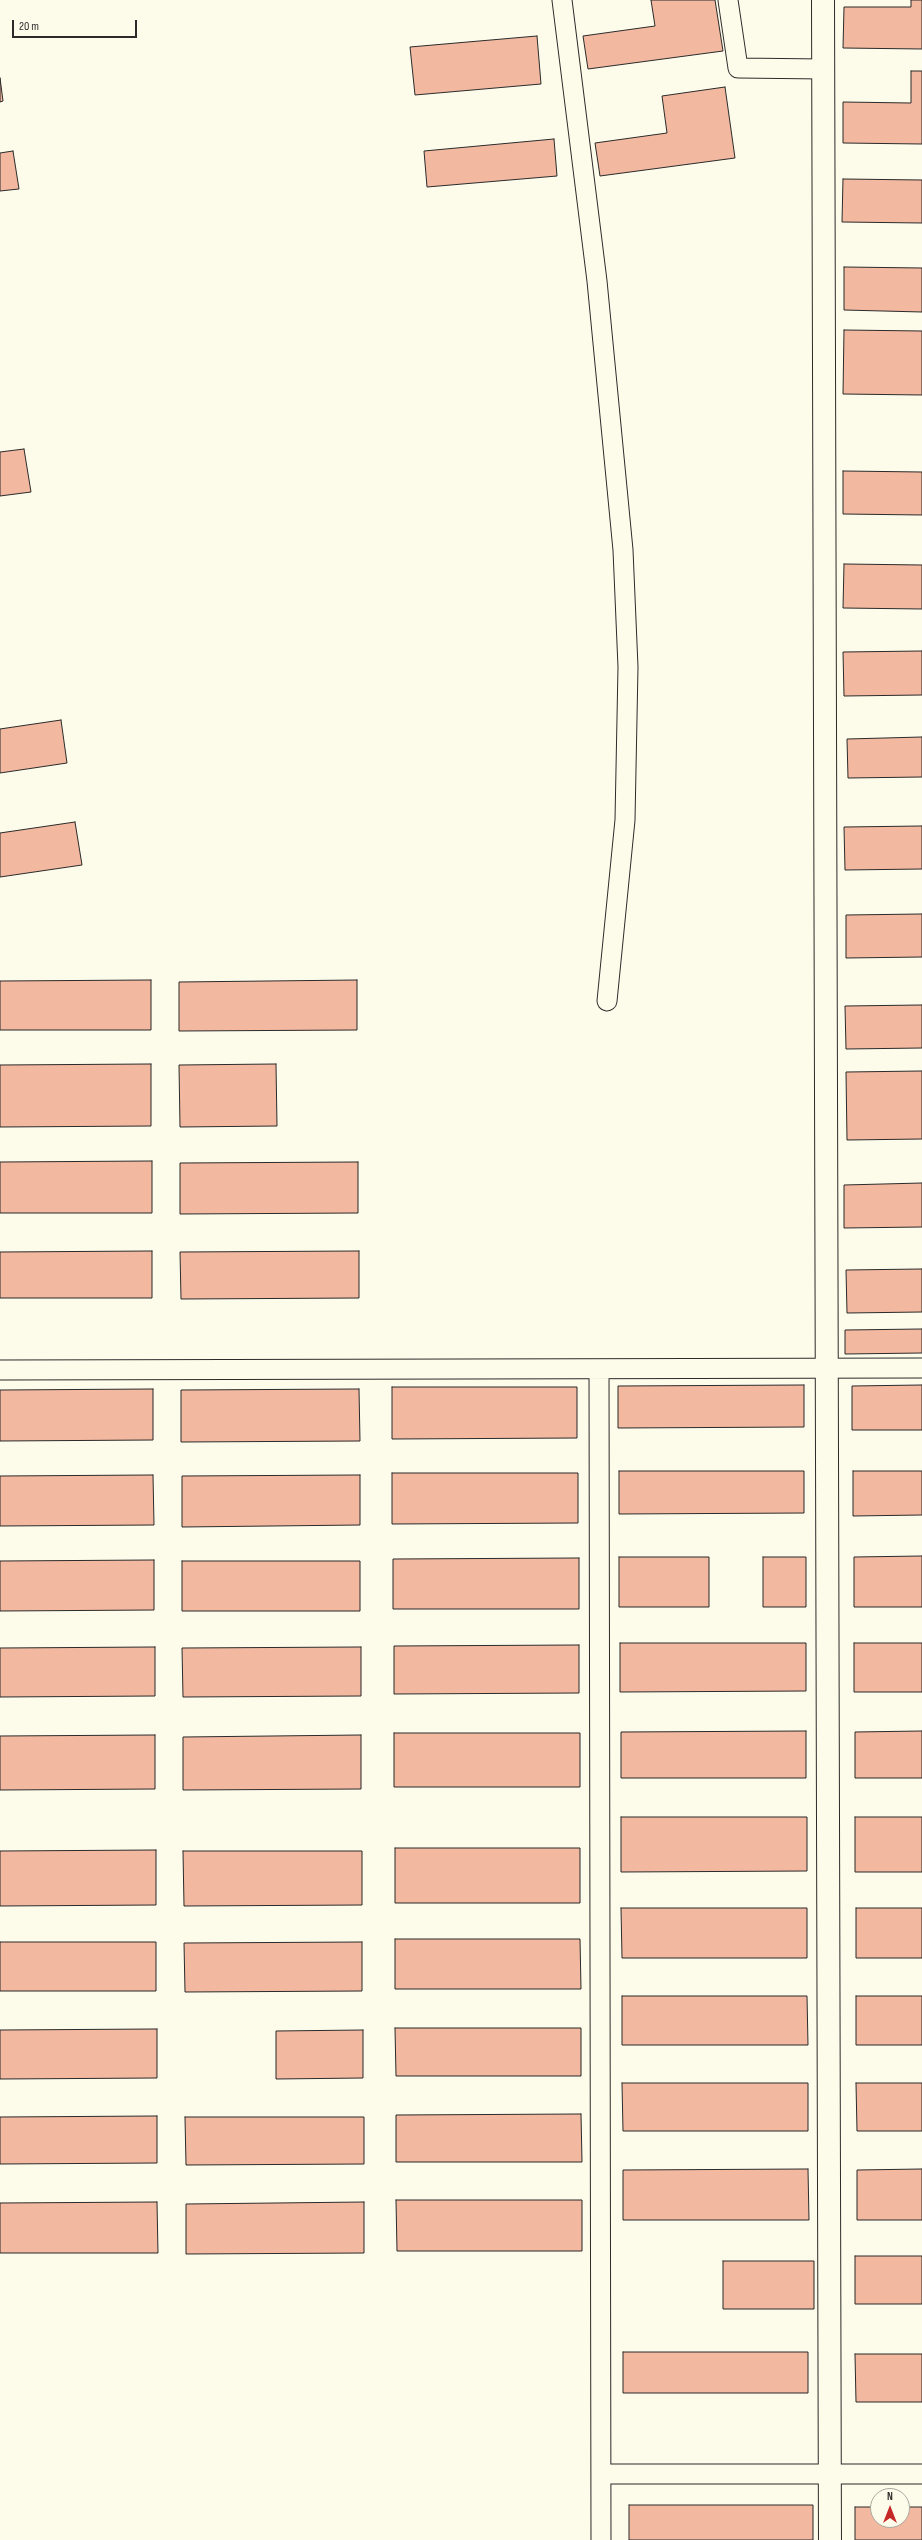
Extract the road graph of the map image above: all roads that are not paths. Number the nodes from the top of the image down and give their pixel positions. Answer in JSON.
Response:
{"nodes":[{"id":1,"x":562,"y":0,"type":"edge"},
{"id":2,"x":728,"y":0,"type":"edge"},
{"id":3,"x":823,"y":0,"type":"edge"},
{"id":4,"x":824,"y":68,"type":"junction"},
{"id":5,"x":607,"y":1001,"type":"dead end"},
{"id":6,"x":827,"y":1368,"type":"junction"},
{"id":7,"x":922,"y":1368,"type":"edge"},
{"id":8,"x":599,"y":1369,"type":"junction"},
{"id":9,"x":0,"y":1370,"type":"edge"},
{"id":10,"x":601,"y":2474,"type":"junction"},
{"id":11,"x":830,"y":2474,"type":"junction"},
{"id":12,"x":922,"y":2474,"type":"edge"},
{"id":13,"x":601,"y":2540,"type":"edge"},
{"id":14,"x":830,"y":2540,"type":"edge"}],
"edges":[{"from":1,"to":5,"type":"lane"},
{"from":2,"to":4,"type":"lane"},
{"from":3,"to":4,"type":"street"},
{"from":4,"to":6,"type":"street"},
{"from":6,"to":7,"type":"lane"},
{"from":6,"to":8,"type":"lane"},
{"from":6,"to":11,"type":"street"},
{"from":8,"to":9,"type":"lane"},
{"from":8,"to":10,"type":"lane"},
{"from":10,"to":11,"type":"lane"},
{"from":10,"to":13,"type":"lane"},
{"from":11,"to":12,"type":"lane"},
{"from":11,"to":14,"type":"street"}]}
